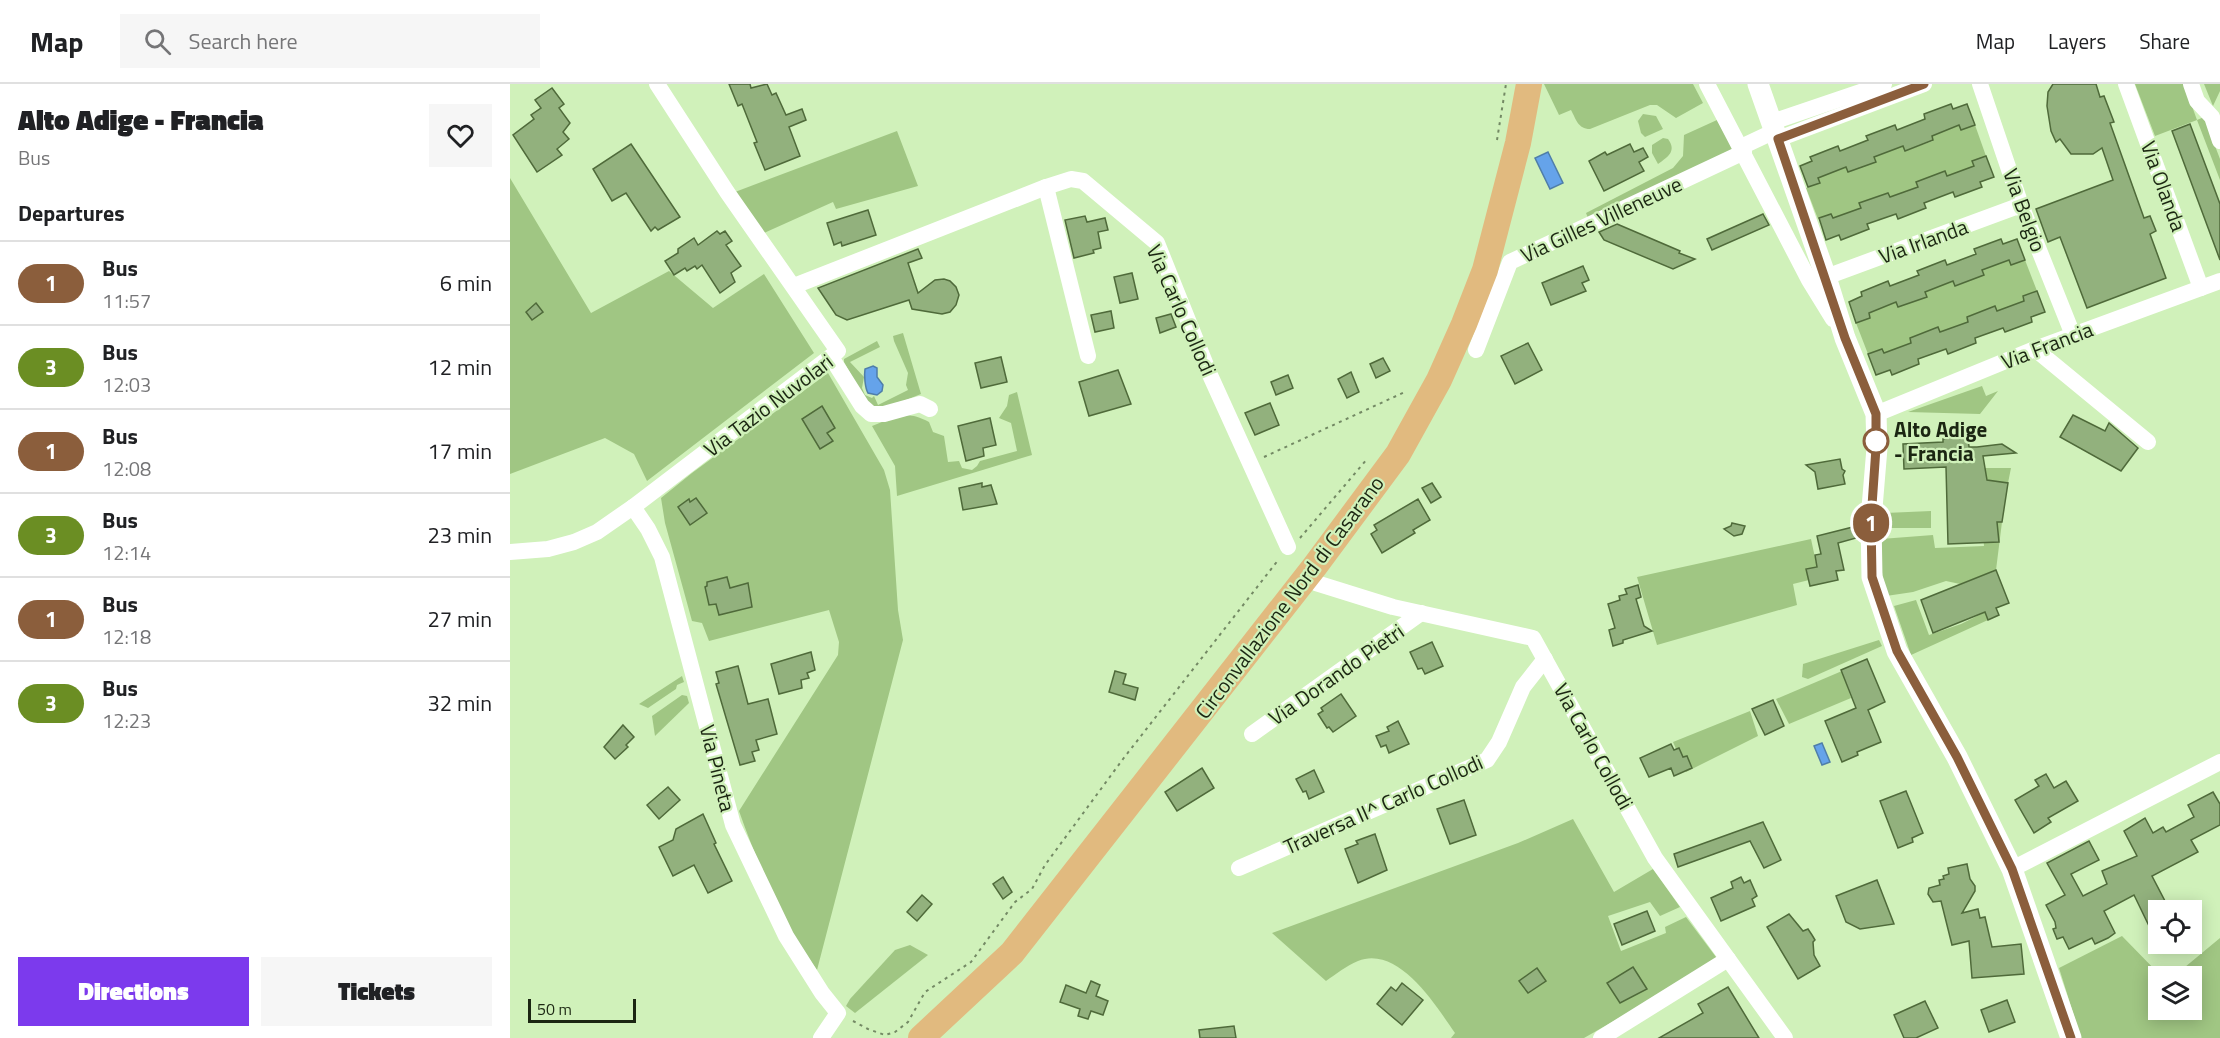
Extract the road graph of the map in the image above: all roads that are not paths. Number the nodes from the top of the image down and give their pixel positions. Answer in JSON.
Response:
{"nodes":[{"id":1,"x":657,"y":84,"type":"edge"},
{"id":2,"x":1529,"y":84,"type":"edge"},
{"id":3,"x":1707,"y":84,"type":"edge"},
{"id":4,"x":1758,"y":84,"type":"edge"},
{"id":5,"x":1884,"y":84,"type":"edge"},
{"id":6,"x":1924,"y":84,"type":"edge"},
{"id":7,"x":1980,"y":84,"type":"edge"},
{"id":8,"x":2126,"y":84,"type":"edge"},
{"id":9,"x":2191,"y":84,"type":"edge"},
{"id":10,"x":1775,"y":131,"type":"junction"},
{"id":11,"x":2220,"y":141,"type":"edge"},
{"id":12,"x":1743,"y":149,"type":"junction"},
{"id":13,"x":1046,"y":187,"type":"junction"},
{"id":14,"x":2021,"y":205,"type":"junction"},
{"id":15,"x":1826,"y":277,"type":"junction"},
{"id":16,"x":2220,"y":281,"type":"edge"},
{"id":17,"x":794,"y":286,"type":"junction"},
{"id":18,"x":2201,"y":288,"type":"junction"},
{"id":19,"x":2073,"y":335,"type":"junction"},
{"id":20,"x":1845,"y":338,"type":"junction"},
{"id":21,"x":1476,"y":350,"type":"dead end"},
{"id":22,"x":2035,"y":350,"type":"junction"},
{"id":23,"x":1088,"y":356,"type":"dead end"},
{"id":24,"x":831,"y":357,"type":"junction"},
{"id":25,"x":930,"y":410,"type":"dead end"},
{"id":26,"x":1876,"y":414,"type":"junction"},
{"id":27,"x":2148,"y":442,"type":"dead end"},
{"id":28,"x":633,"y":507,"type":"junction"},
{"id":29,"x":1288,"y":547,"type":"road end"},
{"id":30,"x":510,"y":552,"type":"edge"},
{"id":31,"x":1316,"y":583,"type":"dead end"},
{"id":32,"x":1421,"y":614,"type":"junction"},
{"id":33,"x":1545,"y":659,"type":"junction"},
{"id":34,"x":1252,"y":734,"type":"dead end"},
{"id":35,"x":2220,"y":762,"type":"edge"},
{"id":36,"x":1239,"y":868,"type":"dead end"},
{"id":37,"x":2012,"y":869,"type":"junction"},
{"id":38,"x":1728,"y":959,"type":"junction"},
{"id":39,"x":822,"y":1038,"type":"edge"},
{"id":40,"x":921,"y":1038,"type":"edge"},
{"id":41,"x":1600,"y":1038,"type":"edge"},
{"id":42,"x":1785,"y":1038,"type":"edge"},
{"id":43,"x":2072,"y":1038,"type":"edge"}],
"edges":[{"from":1,"to":17,"type":"street","name":"Via Tazio Nuvolari"},
{"from":2,"to":40,"type":"main road","name":"Circonvallazione Nord di Casarano"},
{"from":3,"to":12,"type":"street"},
{"from":4,"to":10,"type":"street"},
{"from":5,"to":10,"type":"street"},
{"from":6,"to":10,"type":"street"},
{"from":7,"to":14,"type":"street","name":"Via Belgio"},
{"from":8,"to":18,"type":"street","name":"Via Olanda"},
{"from":9,"to":11,"type":"street"},
{"from":10,"to":12,"type":"street","name":"Via Gilles Villeneuve"},
{"from":10,"to":15,"type":"street"},
{"from":12,"to":20,"type":"street"},
{"from":12,"to":21,"type":"street","name":"Via Gilles Villeneuve"},
{"from":13,"to":17,"type":"street","name":"Via Carlo Collodi"},
{"from":13,"to":23,"type":"street"},
{"from":13,"to":29,"type":"street","name":"Via Carlo Collodi"},
{"from":14,"to":15,"type":"street","name":"Via Irlanda"},
{"from":14,"to":19,"type":"street","name":"Via Belgio"},
{"from":15,"to":20,"type":"street"},
{"from":16,"to":18,"type":"street","name":"Via Francia"},
{"from":17,"to":24,"type":"street","name":"Via Tazio Nuvolari"},
{"from":18,"to":19,"type":"street","name":"Via Francia"},
{"from":19,"to":22,"type":"street","name":"Via Francia"},
{"from":20,"to":26,"type":"street"},
{"from":22,"to":26,"type":"street","name":"Via Francia"},
{"from":22,"to":27,"type":"street"},
{"from":24,"to":25,"type":"street"},
{"from":24,"to":28,"type":"street","name":"Via Tazio Nuvolari"},
{"from":26,"to":37,"type":"street"},
{"from":28,"to":30,"type":"street","name":"Via Tazio Nuvolari"},
{"from":28,"to":39,"type":"street","name":"Via Pineta"},
{"from":31,"to":32,"type":"street","name":"Via Carlo Collodi"},
{"from":32,"to":33,"type":"street","name":"Via Carlo Collodi"},
{"from":32,"to":34,"type":"street","name":"Via Dorando Pietri"},
{"from":33,"to":36,"type":"street","name":"Traversa II^ Carlo Collodi"},
{"from":33,"to":38,"type":"street","name":"Via Carlo Collodi"},
{"from":35,"to":37,"type":"street"},
{"from":37,"to":43,"type":"street"},
{"from":38,"to":41,"type":"street"},
{"from":38,"to":42,"type":"street","name":"Via Carlo Collodi"}]}
